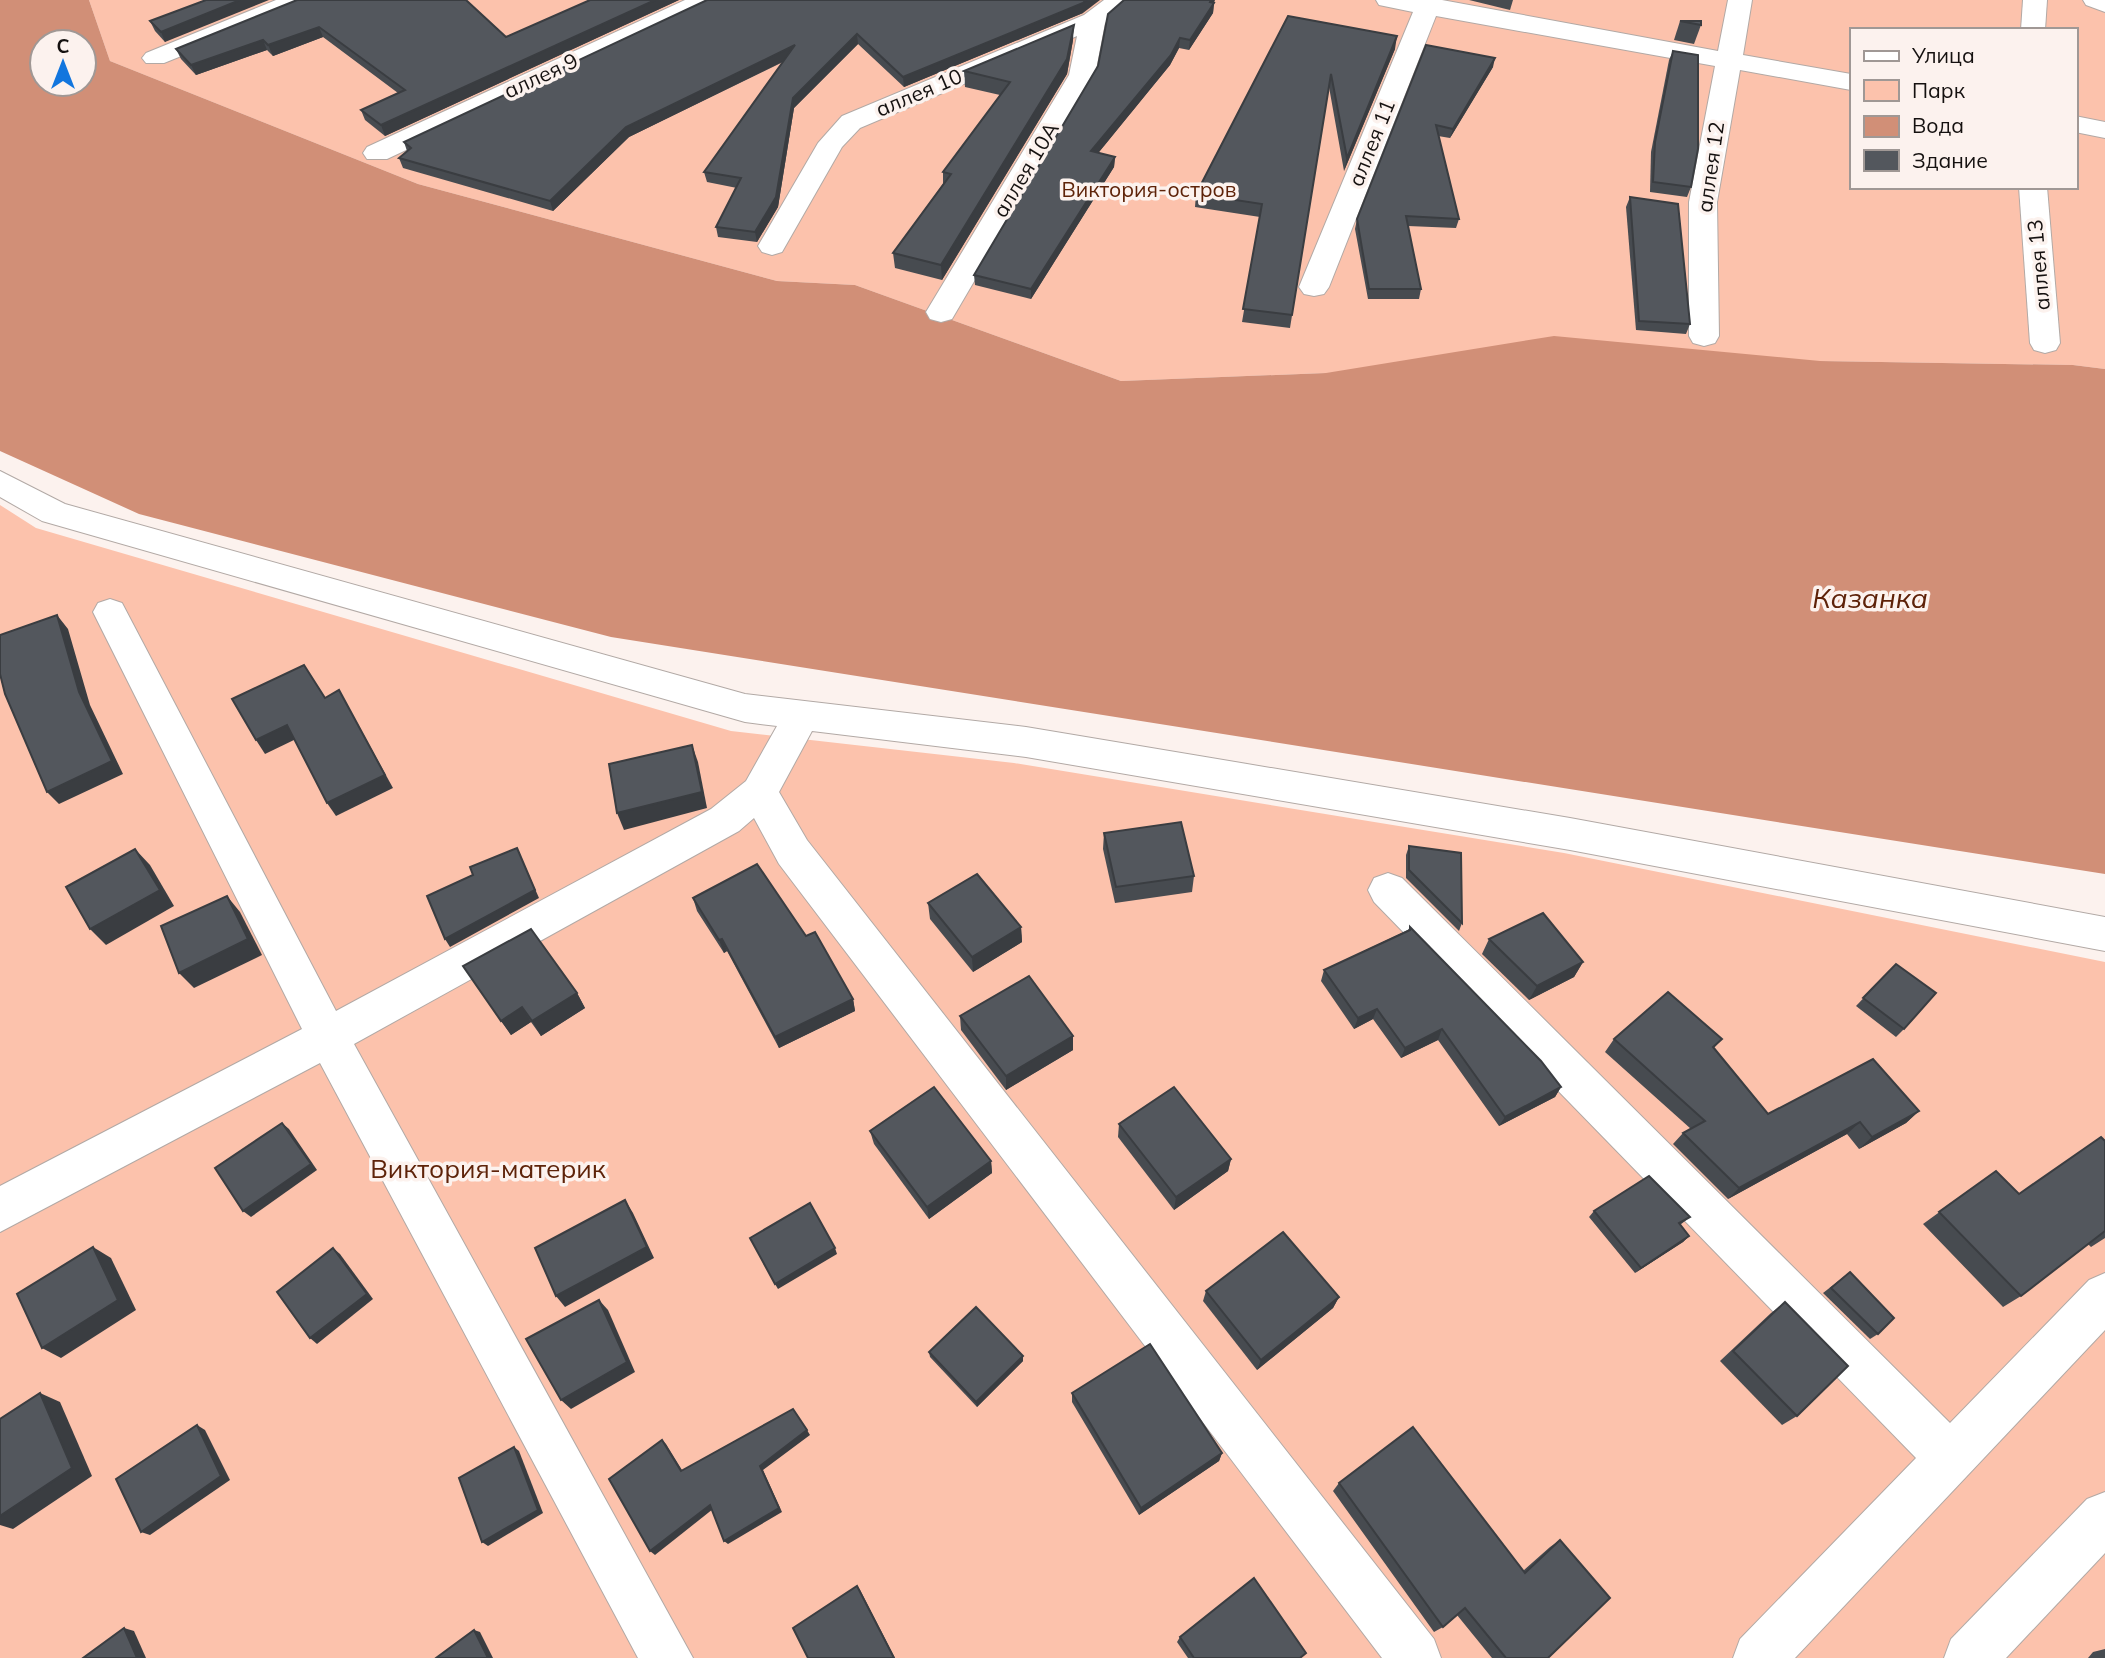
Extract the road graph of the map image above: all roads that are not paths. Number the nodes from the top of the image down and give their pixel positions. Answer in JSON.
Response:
{"nodes":[{"id":1,"x":298,"y":0,"type":"edge"},
{"id":2,"x":705,"y":0,"type":"edge"},
{"id":3,"x":1119,"y":0,"type":"edge"},
{"id":4,"x":1388,"y":0,"type":"edge"},
{"id":5,"x":1741,"y":0,"type":"edge"},
{"id":6,"x":2035,"y":0,"type":"edge"},
{"id":7,"x":2095,"y":0,"type":"edge"},
{"id":8,"x":1428,"y":4,"type":"edge"},
{"id":9,"x":2105,"y":5,"type":"edge"},
{"id":10,"x":1093,"y":20,"type":"junction"},
{"id":11,"x":2033,"y":28,"type":"edge"},
{"id":12,"x":155,"y":58,"type":"dead end"},
{"id":13,"x":1728,"y":60,"type":"junction"},
{"id":14,"x":1850,"y":82,"type":"edge"},
{"id":15,"x":2077,"y":124,"type":"edge"},
{"id":16,"x":2105,"y":130,"type":"edge"},
{"id":17,"x":377,"y":153,"type":"dead end"},
{"id":18,"x":2033,"y":189,"type":"edge"},
{"id":19,"x":772,"y":246,"type":"dead end"},
{"id":20,"x":1314,"y":287,"type":"dead end"},
{"id":21,"x":940,"y":312,"type":"dead end"},
{"id":22,"x":1704,"y":336,"type":"dead end"},
{"id":23,"x":2045,"y":343,"type":"dead end"},
{"id":24,"x":0,"y":482,"type":"edge"},
{"id":25,"x":110,"y":612,"type":"dead end"},
{"id":26,"x":802,"y":715,"type":"junction"},
{"id":27,"x":759,"y":792,"type":"junction"},
{"id":28,"x":1388,"y":890,"type":"dead end"},
{"id":29,"x":2105,"y":934,"type":"edge"},
{"id":30,"x":328,"y":1037,"type":"junction"},
{"id":31,"x":0,"y":1210,"type":"edge"},
{"id":32,"x":2105,"y":1296,"type":"edge"},
{"id":33,"x":1949,"y":1457,"type":"junction"},
{"id":34,"x":2105,"y":1517,"type":"edge"},
{"id":35,"x":667,"y":1658,"type":"edge"},
{"id":36,"x":1415,"y":1658,"type":"edge"},
{"id":37,"x":1759,"y":1658,"type":"edge"},
{"id":38,"x":1969,"y":1658,"type":"edge"}],
"edges":[{"from":1,"to":12,"type":"lane"},
{"from":2,"to":17,"type":"lane","name":"аллея 9"},
{"from":3,"to":10,"type":"lane","name":"аллея 10"},
{"from":4,"to":8,"type":"lane"},
{"from":5,"to":13,"type":"lane","name":"аллея 12"},
{"from":6,"to":11,"type":"lane"},
{"from":7,"to":9,"type":"lane"},
{"from":8,"to":13,"type":"lane"},
{"from":8,"to":20,"type":"lane","name":"аллея 11"},
{"from":10,"to":19,"type":"lane","name":"аллея 10"},
{"from":10,"to":21,"type":"lane","name":"аллея 10А"},
{"from":13,"to":14,"type":"lane"},
{"from":13,"to":22,"type":"lane","name":"аллея 12"},
{"from":15,"to":16,"type":"lane"},
{"from":18,"to":23,"type":"lane","name":"аллея 13"},
{"from":24,"to":26,"type":"lane"},
{"from":25,"to":30,"type":"lane"},
{"from":26,"to":27,"type":"lane"},
{"from":26,"to":29,"type":"lane"},
{"from":27,"to":30,"type":"lane"},
{"from":27,"to":36,"type":"lane"},
{"from":28,"to":33,"type":"lane"},
{"from":30,"to":31,"type":"lane"},
{"from":30,"to":35,"type":"lane"},
{"from":32,"to":33,"type":"lane"},
{"from":33,"to":37,"type":"lane"},
{"from":34,"to":38,"type":"lane"}]}
